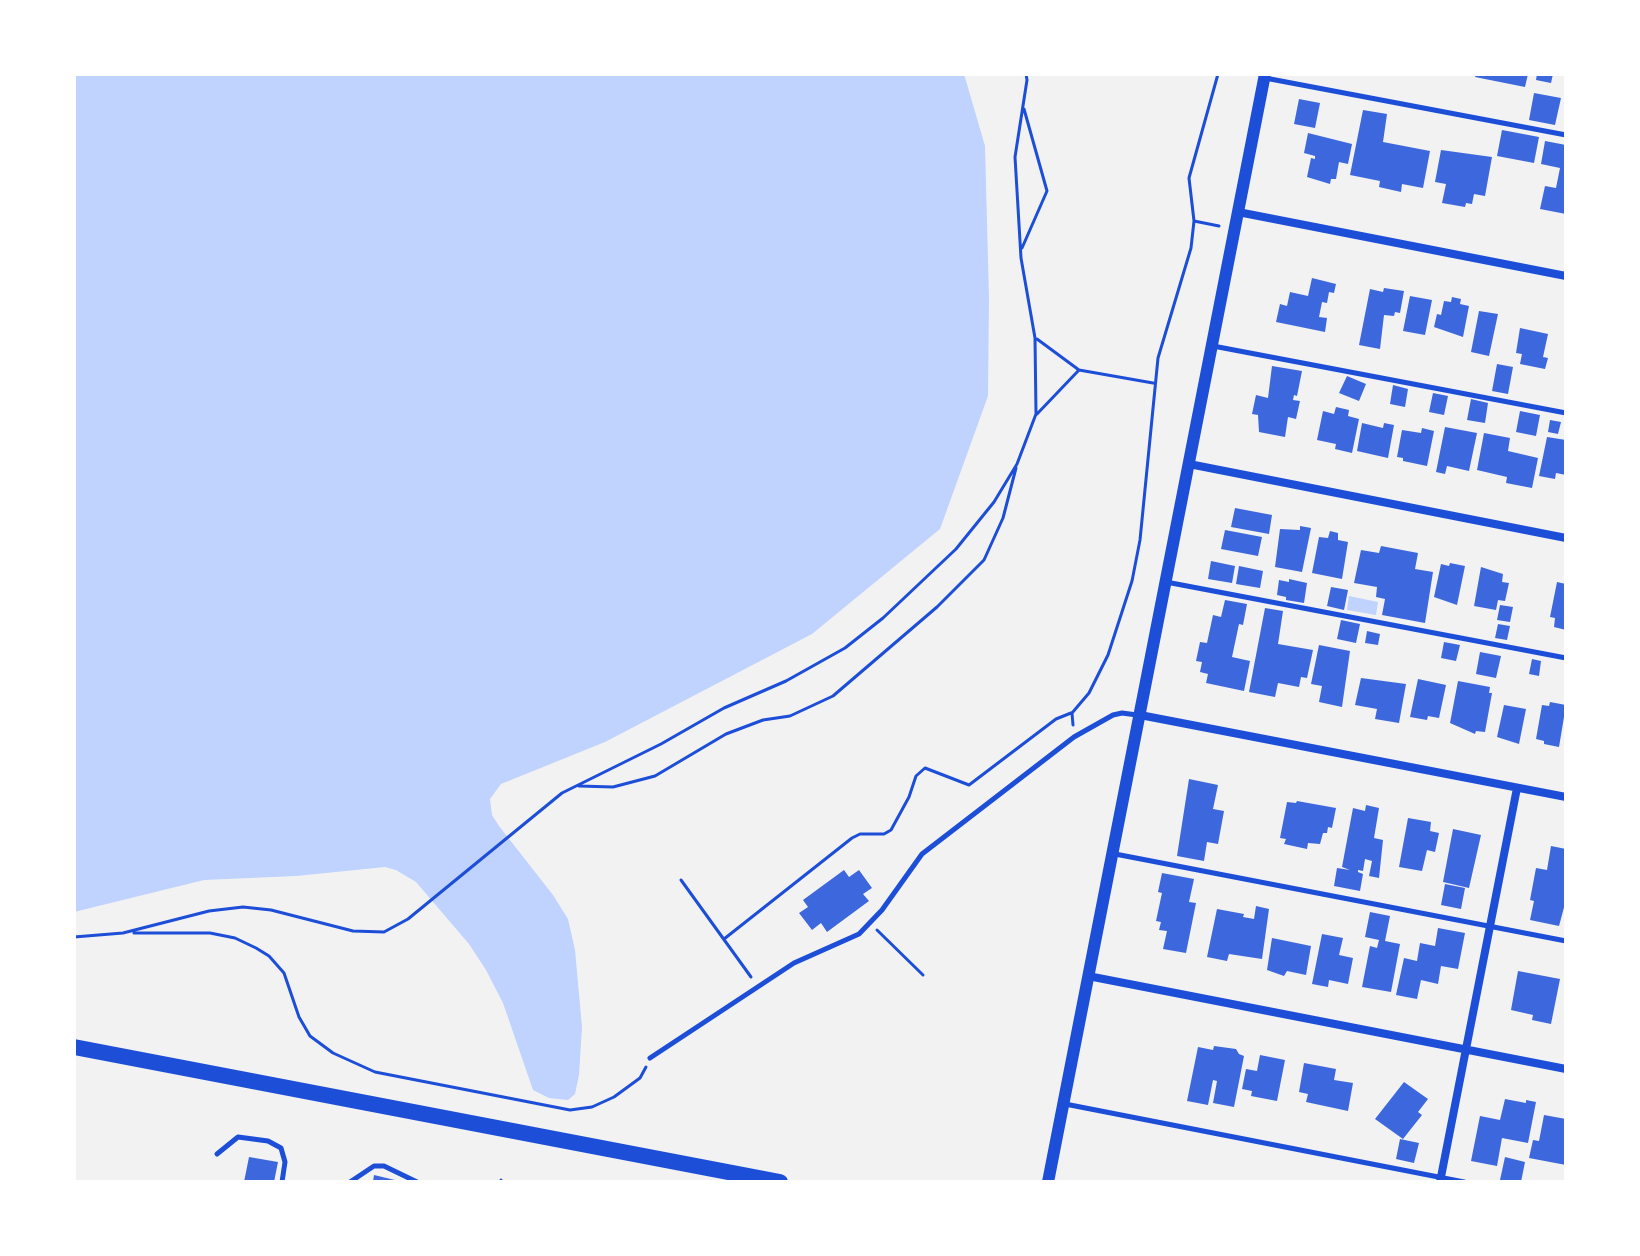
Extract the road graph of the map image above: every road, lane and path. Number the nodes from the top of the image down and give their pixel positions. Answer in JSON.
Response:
{"nodes":[{"id":1,"x":1026,"y":74,"type":"edge"},
{"id":2,"x":1218,"y":74,"type":"edge"},
{"id":3,"x":1264,"y":76,"type":"edge"},
{"id":4,"x":1023,"y":105,"type":"junction"},
{"id":5,"x":1566,"y":135,"type":"edge"},
{"id":6,"x":1238,"y":212,"type":"junction"},
{"id":7,"x":1194,"y":221,"type":"junction"},
{"id":8,"x":1219,"y":226,"type":"dead end"},
{"id":9,"x":1021,"y":250,"type":"junction"},
{"id":10,"x":1566,"y":276,"type":"edge"},
{"id":11,"x":1035,"y":338,"type":"junction"},
{"id":12,"x":1212,"y":345,"type":"junction"},
{"id":13,"x":1079,"y":370,"type":"junction"},
{"id":14,"x":1153,"y":383,"type":"junction"},
{"id":15,"x":1566,"y":413,"type":"edge"},
{"id":16,"x":1036,"y":414,"type":"junction"},
{"id":17,"x":1017,"y":464,"type":"junction"},
{"id":18,"x":1189,"y":464,"type":"junction"},
{"id":19,"x":1566,"y":538,"type":"edge"},
{"id":20,"x":1166,"y":581,"type":"junction"},
{"id":21,"x":1566,"y":658,"type":"edge"},
{"id":22,"x":1072,"y":713,"type":"junction"},
{"id":23,"x":1140,"y":715,"type":"junction"},
{"id":24,"x":1074,"y":737,"type":"junction"},
{"id":25,"x":577,"y":786,"type":"junction"},
{"id":26,"x":1517,"y":788,"type":"junction"},
{"id":27,"x":1566,"y":797,"type":"edge"},
{"id":28,"x":1112,"y":854,"type":"junction"},
{"id":29,"x":681,"y":880,"type":"dead end"},
{"id":30,"x":870,"y":924,"type":"junction"},
{"id":31,"x":1490,"y":926,"type":"junction"},
{"id":32,"x":123,"y":933,"type":"junction"},
{"id":33,"x":74,"y":937,"type":"edge"},
{"id":34,"x":724,"y":939,"type":"junction"},
{"id":35,"x":1566,"y":941,"type":"edge"},
{"id":36,"x":923,"y":975,"type":"dead end"},
{"id":37,"x":1088,"y":976,"type":"junction"},
{"id":38,"x":758,"y":986,"type":"junction"},
{"id":39,"x":74,"y":1047,"type":"edge"},
{"id":40,"x":1466,"y":1049,"type":"junction"},
{"id":41,"x":650,"y":1058,"type":"joint"},
{"id":42,"x":1566,"y":1069,"type":"edge"},
{"id":43,"x":1063,"y":1103,"type":"junction"},
{"id":44,"x":217,"y":1154,"type":"dead end"},
{"id":45,"x":1441,"y":1180,"type":"edge"},
{"id":46,"x":282,"y":1182,"type":"edge"},
{"id":47,"x":350,"y":1182,"type":"edge"},
{"id":48,"x":417,"y":1182,"type":"edge"},
{"id":49,"x":780,"y":1182,"type":"edge"},
{"id":50,"x":1048,"y":1182,"type":"edge"},
{"id":51,"x":1464,"y":1182,"type":"edge"}],
"edges":[{"from":1,"to":4,"type":"path"},
{"from":2,"to":7,"type":"path"},
{"from":3,"to":5,"type":"lane"},
{"from":3,"to":6,"type":"street"},
{"from":4,"to":9,"type":"path"},
{"from":4,"to":9,"type":"path"},
{"from":6,"to":10,"type":"street"},
{"from":6,"to":12,"type":"street"},
{"from":7,"to":8,"type":"path"},
{"from":7,"to":14,"type":"path"},
{"from":9,"to":11,"type":"path"},
{"from":11,"to":13,"type":"path"},
{"from":11,"to":16,"type":"path"},
{"from":12,"to":15,"type":"lane"},
{"from":12,"to":18,"type":"street"},
{"from":13,"to":14,"type":"path"},
{"from":13,"to":16,"type":"path"},
{"from":14,"to":22,"type":"path"},
{"from":16,"to":17,"type":"path"},
{"from":17,"to":25,"type":"path"},
{"from":17,"to":25,"type":"path"},
{"from":18,"to":19,"type":"street"},
{"from":18,"to":20,"type":"street"},
{"from":20,"to":21,"type":"lane"},
{"from":20,"to":23,"type":"street"},
{"from":22,"to":24,"type":"path"},
{"from":22,"to":34,"type":"path"},
{"from":23,"to":24,"type":"lane"},
{"from":23,"to":26,"type":"street"},
{"from":23,"to":28,"type":"street"},
{"from":24,"to":30,"type":"lane"},
{"from":25,"to":32,"type":"path"},
{"from":26,"to":27,"type":"street"},
{"from":26,"to":31,"type":"street"},
{"from":28,"to":31,"type":"lane"},
{"from":28,"to":37,"type":"street"},
{"from":29,"to":34,"type":"path"},
{"from":30,"to":36,"type":"path"},
{"from":30,"to":38,"type":"lane"},
{"from":31,"to":35,"type":"lane"},
{"from":31,"to":40,"type":"street"},
{"from":32,"to":33,"type":"path"},
{"from":32,"to":41,"type":"path"},
{"from":34,"to":38,"type":"path"},
{"from":37,"to":40,"type":"street"},
{"from":37,"to":43,"type":"street"},
{"from":38,"to":41,"type":"lane"},
{"from":39,"to":49,"type":"main road"},
{"from":40,"to":42,"type":"street"},
{"from":40,"to":45,"type":"street"},
{"from":43,"to":45,"type":"lane"},
{"from":43,"to":50,"type":"street"},
{"from":44,"to":46,"type":"lane"},
{"from":45,"to":51,"type":"lane"},
{"from":47,"to":48,"type":"lane"}]}
